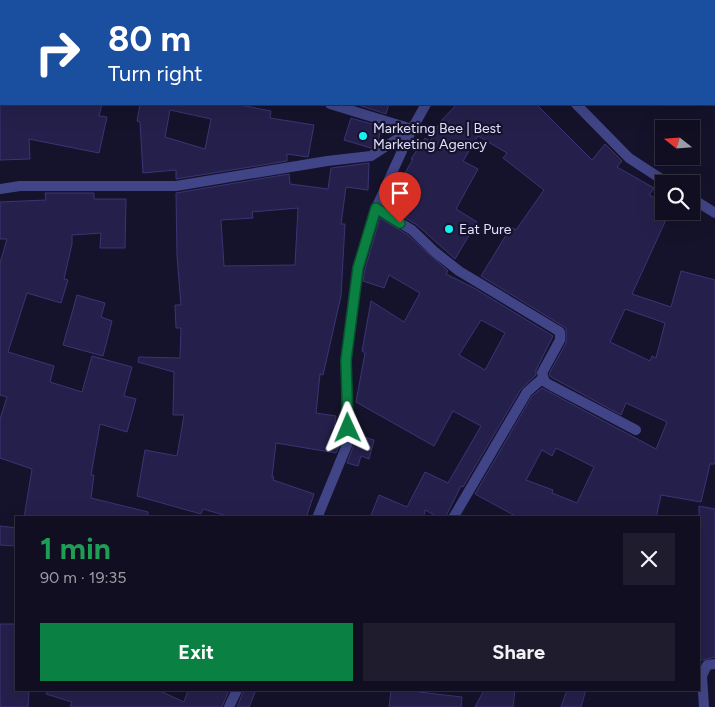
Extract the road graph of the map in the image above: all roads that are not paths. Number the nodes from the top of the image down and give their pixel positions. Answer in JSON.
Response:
{"nodes":[{"id":1,"x":333,"y":105,"type":"edge"},
{"id":2,"x":425,"y":105,"type":"edge"},
{"id":3,"x":577,"y":105,"type":"edge"},
{"id":4,"x":412,"y":129,"type":"junction"},
{"id":5,"x":655,"y":175,"type":"edge"},
{"id":6,"x":0,"y":189,"type":"edge"},
{"id":7,"x":700,"y":204,"type":"edge"},
{"id":8,"x":376,"y":208,"type":"junction"},
{"id":9,"x":715,"y":213,"type":"edge"},
{"id":10,"x":543,"y":378,"type":"junction"},
{"id":11,"x":636,"y":430,"type":"dead end"},
{"id":12,"x":318,"y":516,"type":"edge"},
{"id":13,"x":454,"y":516,"type":"edge"},
{"id":14,"x":715,"y":664,"type":"edge"},
{"id":15,"x":238,"y":691,"type":"edge"},
{"id":16,"x":230,"y":707,"type":"edge"},
{"id":17,"x":704,"y":707,"type":"edge"}],
"edges":[{"from":1,"to":4,"type":"street"},
{"from":2,"to":4,"type":"street"},
{"from":3,"to":5,"type":"street"},
{"from":4,"to":6,"type":"street"},
{"from":4,"to":8,"type":"street"},
{"from":7,"to":9,"type":"street"},
{"from":8,"to":10,"type":"street"},
{"from":8,"to":12,"type":"street"},
{"from":10,"to":11,"type":"street"},
{"from":10,"to":13,"type":"street"},
{"from":14,"to":17,"type":"street"},
{"from":15,"to":16,"type":"street"}]}
